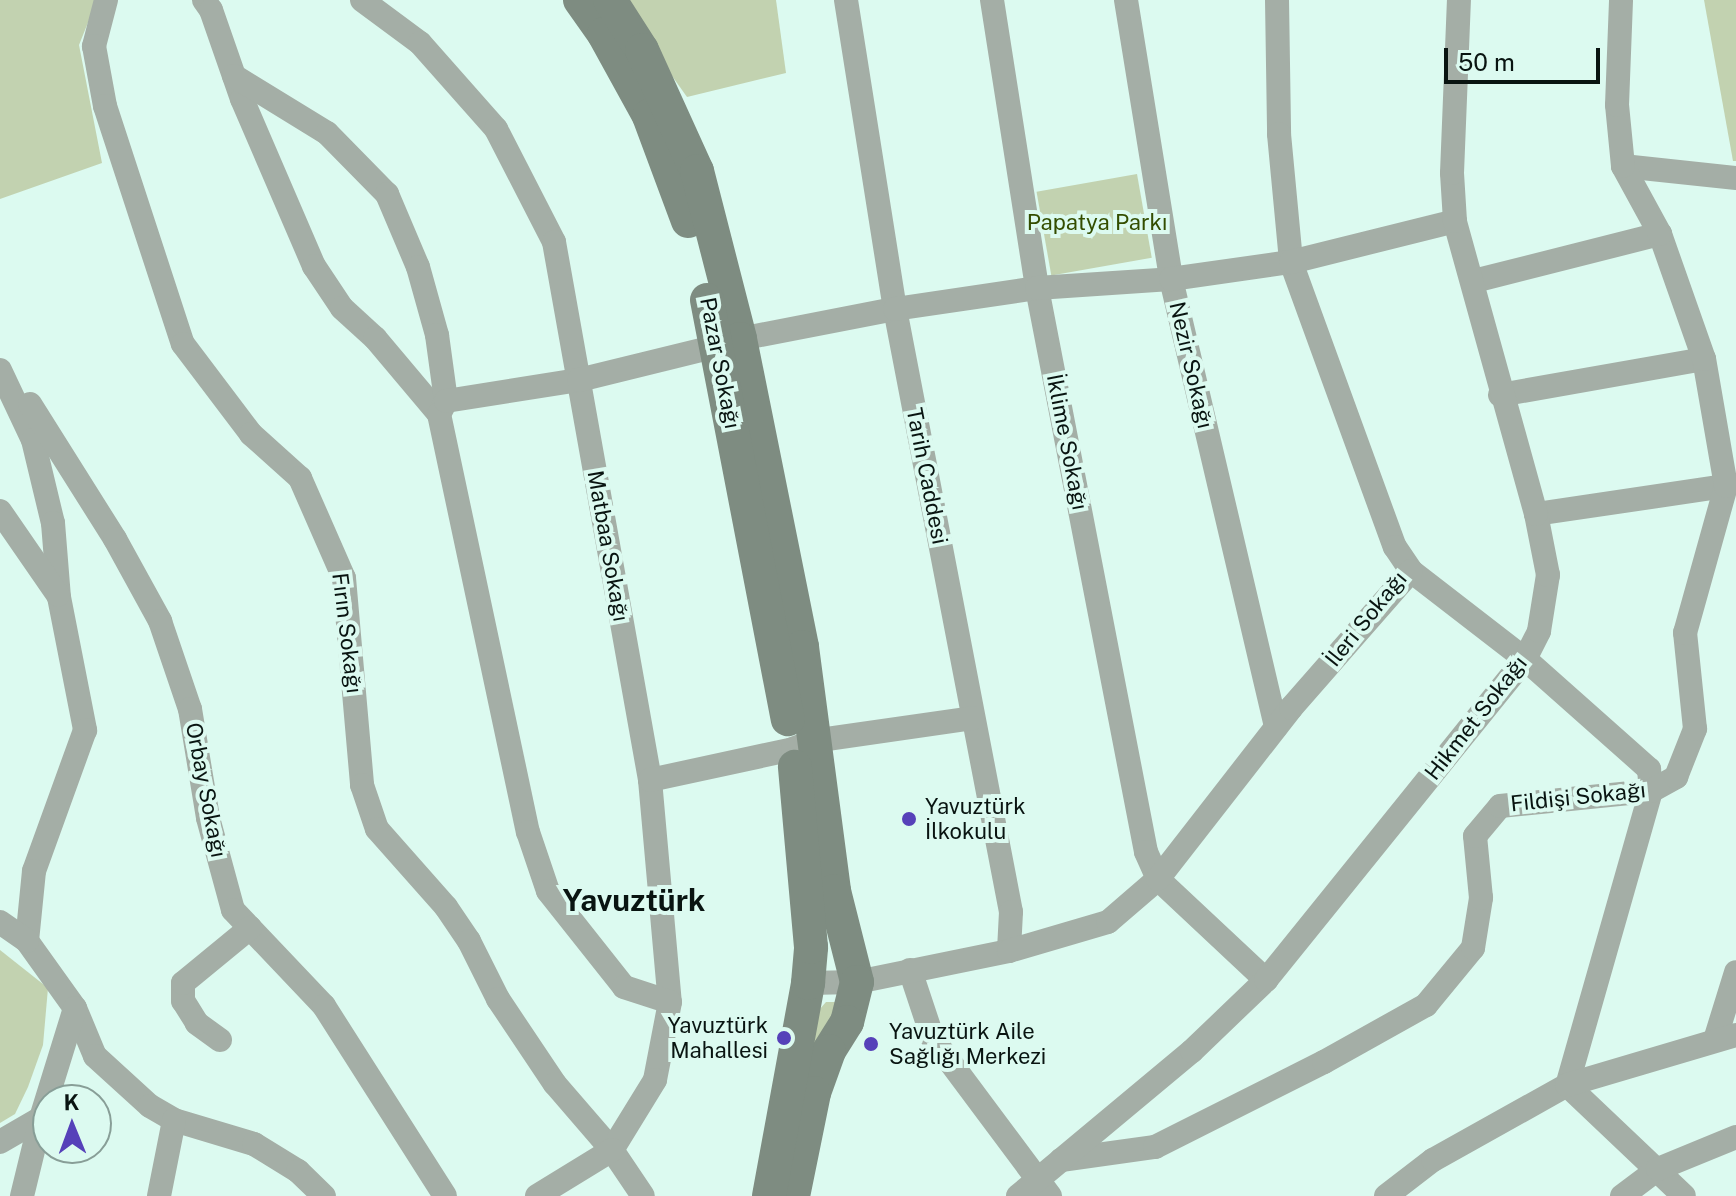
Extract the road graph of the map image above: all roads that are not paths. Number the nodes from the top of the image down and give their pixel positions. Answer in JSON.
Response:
{"nodes":[{"id":1,"x":106,"y":0,"type":"edge"},
{"id":2,"x":204,"y":0,"type":"edge"},
{"id":3,"x":362,"y":0,"type":"edge"},
{"id":4,"x":580,"y":0,"type":"edge"},
{"id":5,"x":610,"y":0,"type":"edge"},
{"id":6,"x":846,"y":0,"type":"edge"},
{"id":7,"x":992,"y":0,"type":"edge"},
{"id":8,"x":1126,"y":0,"type":"edge"},
{"id":9,"x":1277,"y":0,"type":"edge"},
{"id":10,"x":1459,"y":0,"type":"edge"},
{"id":11,"x":1621,"y":0,"type":"edge"},
{"id":12,"x":234,"y":76,"type":"junction"},
{"id":13,"x":1623,"y":166,"type":"junction"},
{"id":14,"x":1736,"y":178,"type":"edge"},
{"id":15,"x":1455,"y":221,"type":"junction"},
{"id":16,"x":1660,"y":234,"type":"junction"},
{"id":17,"x":1291,"y":262,"type":"junction"},
{"id":18,"x":1171,"y":279,"type":"junction"},
{"id":19,"x":1474,"y":281,"type":"junction"},
{"id":20,"x":1037,"y":288,"type":"junction"},
{"id":21,"x":895,"y":309,"type":"junction"},
{"id":22,"x":728,"y":342,"type":"junction"},
{"id":23,"x":1704,"y":359,"type":"junction"},
{"id":24,"x":0,"y":361,"type":"edge"},
{"id":25,"x":0,"y":370,"type":"edge"},
{"id":26,"x":579,"y":380,"type":"junction"},
{"id":27,"x":1500,"y":395,"type":"junction"},
{"id":28,"x":442,"y":407,"type":"junction"},
{"id":29,"x":1726,"y":486,"type":"junction"},
{"id":30,"x":0,"y":511,"type":"edge"},
{"id":31,"x":1536,"y":514,"type":"junction"},
{"id":32,"x":1411,"y":571,"type":"junction"},
{"id":33,"x":59,"y":597,"type":"junction"},
{"id":34,"x":1525,"y":659,"type":"junction"},
{"id":35,"x":972,"y":718,"type":"junction"},
{"id":36,"x":1276,"y":727,"type":"junction"},
{"id":37,"x":803,"y":745,"type":"junction"},
{"id":38,"x":650,"y":780,"type":"junction"},
{"id":39,"x":1651,"y":791,"type":"junction"},
{"id":40,"x":1158,"y":879,"type":"junction"},
{"id":41,"x":0,"y":922,"type":"edge"},
{"id":42,"x":250,"y":928,"type":"junction"},
{"id":43,"x":27,"y":941,"type":"junction"},
{"id":44,"x":1009,"y":951,"type":"junction"},
{"id":45,"x":910,"y":970,"type":"junction"},
{"id":46,"x":1736,"y":972,"type":"edge"},
{"id":47,"x":1266,"y":980,"type":"junction"},
{"id":48,"x":857,"y":982,"type":"junction"},
{"id":49,"x":808,"y":983,"type":"junction"},
{"id":50,"x":670,"y":1002,"type":"junction"},
{"id":51,"x":75,"y":1008,"type":"junction"},
{"id":52,"x":1725,"y":1038,"type":"edge"},
{"id":53,"x":220,"y":1040,"type":"dead end"},
{"id":54,"x":52,"y":1084,"type":"edge"},
{"id":55,"x":1567,"y":1085,"type":"junction"},
{"id":56,"x":174,"y":1120,"type":"junction"},
{"id":57,"x":32,"y":1123,"type":"edge"},
{"id":58,"x":1736,"y":1137,"type":"edge"},
{"id":59,"x":0,"y":1142,"type":"edge"},
{"id":60,"x":612,"y":1150,"type":"junction"},
{"id":61,"x":32,"y":1155,"type":"edge"},
{"id":62,"x":1061,"y":1160,"type":"junction"},
{"id":63,"x":1658,"y":1169,"type":"junction"},
{"id":64,"x":1044,"y":1187,"type":"edge"},
{"id":65,"x":22,"y":1196,"type":"edge"},
{"id":66,"x":159,"y":1196,"type":"edge"},
{"id":67,"x":324,"y":1196,"type":"edge"},
{"id":68,"x":445,"y":1196,"type":"edge"},
{"id":69,"x":537,"y":1196,"type":"edge"},
{"id":70,"x":643,"y":1196,"type":"edge"},
{"id":71,"x":769,"y":1196,"type":"edge"},
{"id":72,"x":793,"y":1196,"type":"edge"},
{"id":73,"x":1018,"y":1196,"type":"edge"},
{"id":74,"x":1386,"y":1196,"type":"edge"},
{"id":75,"x":1622,"y":1196,"type":"edge"},
{"id":76,"x":1684,"y":1196,"type":"edge"}],
"edges":[{"from":1,"to":60,"type":"street","name":"Fırın Sokağı"},
{"from":2,"to":12,"type":"street"},
{"from":3,"to":26,"type":"street","name":"Matbaa Sokağı"},
{"from":4,"to":22,"type":"main road","name":"Pazar Sokağı"},
{"from":5,"to":22,"type":"main road","name":"Pazar Sokağı"},
{"from":6,"to":21,"type":"street","name":"Tarih Caddesi"},
{"from":7,"to":20,"type":"street","name":"İklime Sokağı"},
{"from":8,"to":18,"type":"street","name":"Nezir Sokağı"},
{"from":9,"to":17,"type":"street","name":"İleri Sokağı"},
{"from":10,"to":15,"type":"street","name":"Hikmet Sokağı"},
{"from":11,"to":13,"type":"street","name":"Fildişi Sokağı"},
{"from":12,"to":28,"type":"street"},
{"from":12,"to":28,"type":"street"},
{"from":13,"to":14,"type":"street"},
{"from":13,"to":16,"type":"street","name":"Fildişi Sokağı"},
{"from":15,"to":17,"type":"street"},
{"from":15,"to":19,"type":"street","name":"Hikmet Sokağı"},
{"from":16,"to":19,"type":"street"},
{"from":16,"to":23,"type":"street","name":"Fildişi Sokağı"},
{"from":17,"to":18,"type":"street"},
{"from":17,"to":32,"type":"street","name":"İleri Sokağı"},
{"from":18,"to":20,"type":"street"},
{"from":18,"to":36,"type":"street","name":"Nezir Sokağı"},
{"from":19,"to":27,"type":"street","name":"Hikmet Sokağı"},
{"from":20,"to":21,"type":"street"},
{"from":20,"to":40,"type":"street","name":"İklime Sokağı"},
{"from":21,"to":22,"type":"street"},
{"from":21,"to":35,"type":"street","name":"Tarih Caddesi"},
{"from":22,"to":26,"type":"street"},
{"from":22,"to":37,"type":"main road","name":"Pazar Sokağı"},
{"from":23,"to":27,"type":"street"},
{"from":23,"to":29,"type":"street","name":"Fildişi Sokağı"},
{"from":24,"to":42,"type":"street","name":"Orbay Sokağı"},
{"from":25,"to":33,"type":"street"},
{"from":26,"to":28,"type":"street"},
{"from":26,"to":38,"type":"street","name":"Matbaa Sokağı"},
{"from":27,"to":31,"type":"street","name":"Hikmet Sokağı"},
{"from":28,"to":50,"type":"street"},
{"from":29,"to":31,"type":"street"},
{"from":29,"to":39,"type":"street","name":"Fildişi Sokağı"},
{"from":30,"to":33,"type":"street"},
{"from":31,"to":34,"type":"street","name":"Hikmet Sokağı"},
{"from":32,"to":34,"type":"street"},
{"from":32,"to":36,"type":"street","name":"İleri Sokağı"},
{"from":33,"to":43,"type":"street"},
{"from":34,"to":39,"type":"street"},
{"from":34,"to":47,"type":"street","name":"Hikmet Sokağı"},
{"from":35,"to":37,"type":"street"},
{"from":35,"to":44,"type":"street","name":"Tarih Caddesi"},
{"from":36,"to":40,"type":"street","name":"İleri Sokağı"},
{"from":37,"to":38,"type":"street"},
{"from":37,"to":48,"type":"main road","name":"Pazar Sokağı"},
{"from":37,"to":49,"type":"main road","name":"Pazar Sokağı"},
{"from":38,"to":50,"type":"street","name":"Matbaa Sokağı"},
{"from":39,"to":55,"type":"street"},
{"from":39,"to":62,"type":"street","name":"Fildişi Sokağı"},
{"from":40,"to":44,"type":"street","name":"İleri Sokağı"},
{"from":40,"to":47,"type":"street"},
{"from":41,"to":43,"type":"street"},
{"from":42,"to":53,"type":"street"},
{"from":42,"to":68,"type":"street","name":"Orbay Sokağı"},
{"from":43,"to":51,"type":"street"},
{"from":44,"to":45,"type":"street","name":"İleri Sokağı"},
{"from":45,"to":48,"type":"street","name":"İleri Sokağı"},
{"from":45,"to":64,"type":"street"},
{"from":46,"to":52,"type":"street"},
{"from":47,"to":62,"type":"street","name":"Hikmet Sokağı"},
{"from":48,"to":49,"type":"street","name":"İleri Sokağı"},
{"from":48,"to":72,"type":"main road"},
{"from":49,"to":71,"type":"main road","name":"Pazar Sokağı"},
{"from":50,"to":60,"type":"street","name":"Matbaa Sokağı"},
{"from":51,"to":54,"type":"street"},
{"from":51,"to":56,"type":"street"},
{"from":52,"to":55,"type":"street"},
{"from":55,"to":63,"type":"street"},
{"from":55,"to":74,"type":"street"},
{"from":56,"to":66,"type":"street"},
{"from":56,"to":67,"type":"street"},
{"from":57,"to":59,"type":"street"},
{"from":58,"to":63,"type":"street"},
{"from":60,"to":69,"type":"street"},
{"from":60,"to":70,"type":"street","name":"Fırın Sokağı"},
{"from":61,"to":65,"type":"street"},
{"from":62,"to":64,"type":"street"},
{"from":63,"to":75,"type":"street"},
{"from":63,"to":76,"type":"street"},
{"from":64,"to":73,"type":"street"}]}
